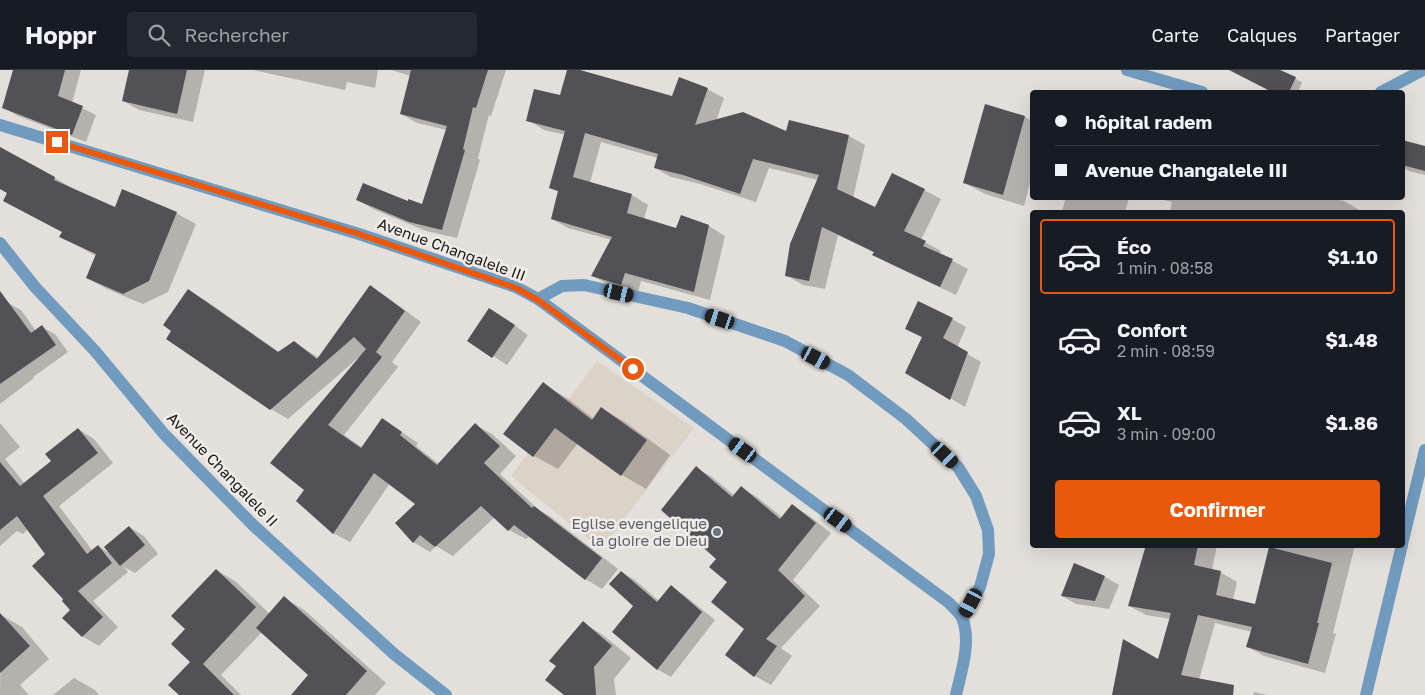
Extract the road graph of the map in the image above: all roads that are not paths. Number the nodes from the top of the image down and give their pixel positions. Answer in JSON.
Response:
{"nodes":[{"id":1,"x":1126,"y":70,"type":"edge"},
{"id":2,"x":1423,"y":70,"type":"edge"},
{"id":3,"x":1195,"y":90,"type":"edge"},
{"id":4,"x":1385,"y":90,"type":"edge"},
{"id":5,"x":0,"y":125,"type":"edge"},
{"id":6,"x":0,"y":243,"type":"edge"},
{"id":7,"x":538,"y":300,"type":"junction"},
{"id":8,"x":1425,"y":450,"type":"edge"},
{"id":9,"x":1405,"y":532,"type":"edge"},
{"id":10,"x":1401,"y":548,"type":"edge"},
{"id":11,"x":963,"y":618,"type":"junction"},
{"id":12,"x":446,"y":695,"type":"edge"},
{"id":13,"x":956,"y":695,"type":"edge"},
{"id":14,"x":1366,"y":695,"type":"edge"}],
"edges":[{"from":1,"to":3,"type":"street"},
{"from":2,"to":4,"type":"street"},
{"from":5,"to":7,"type":"street","name":"Avenue Changalele III"},
{"from":6,"to":12,"type":"street","name":"Avenue Changalele II"},
{"from":7,"to":11,"type":"street","name":"Avenue Changalele III"},
{"from":7,"to":11,"type":"street"},
{"from":8,"to":9,"type":"street"},
{"from":10,"to":14,"type":"street"},
{"from":11,"to":13,"type":"street"}]}
